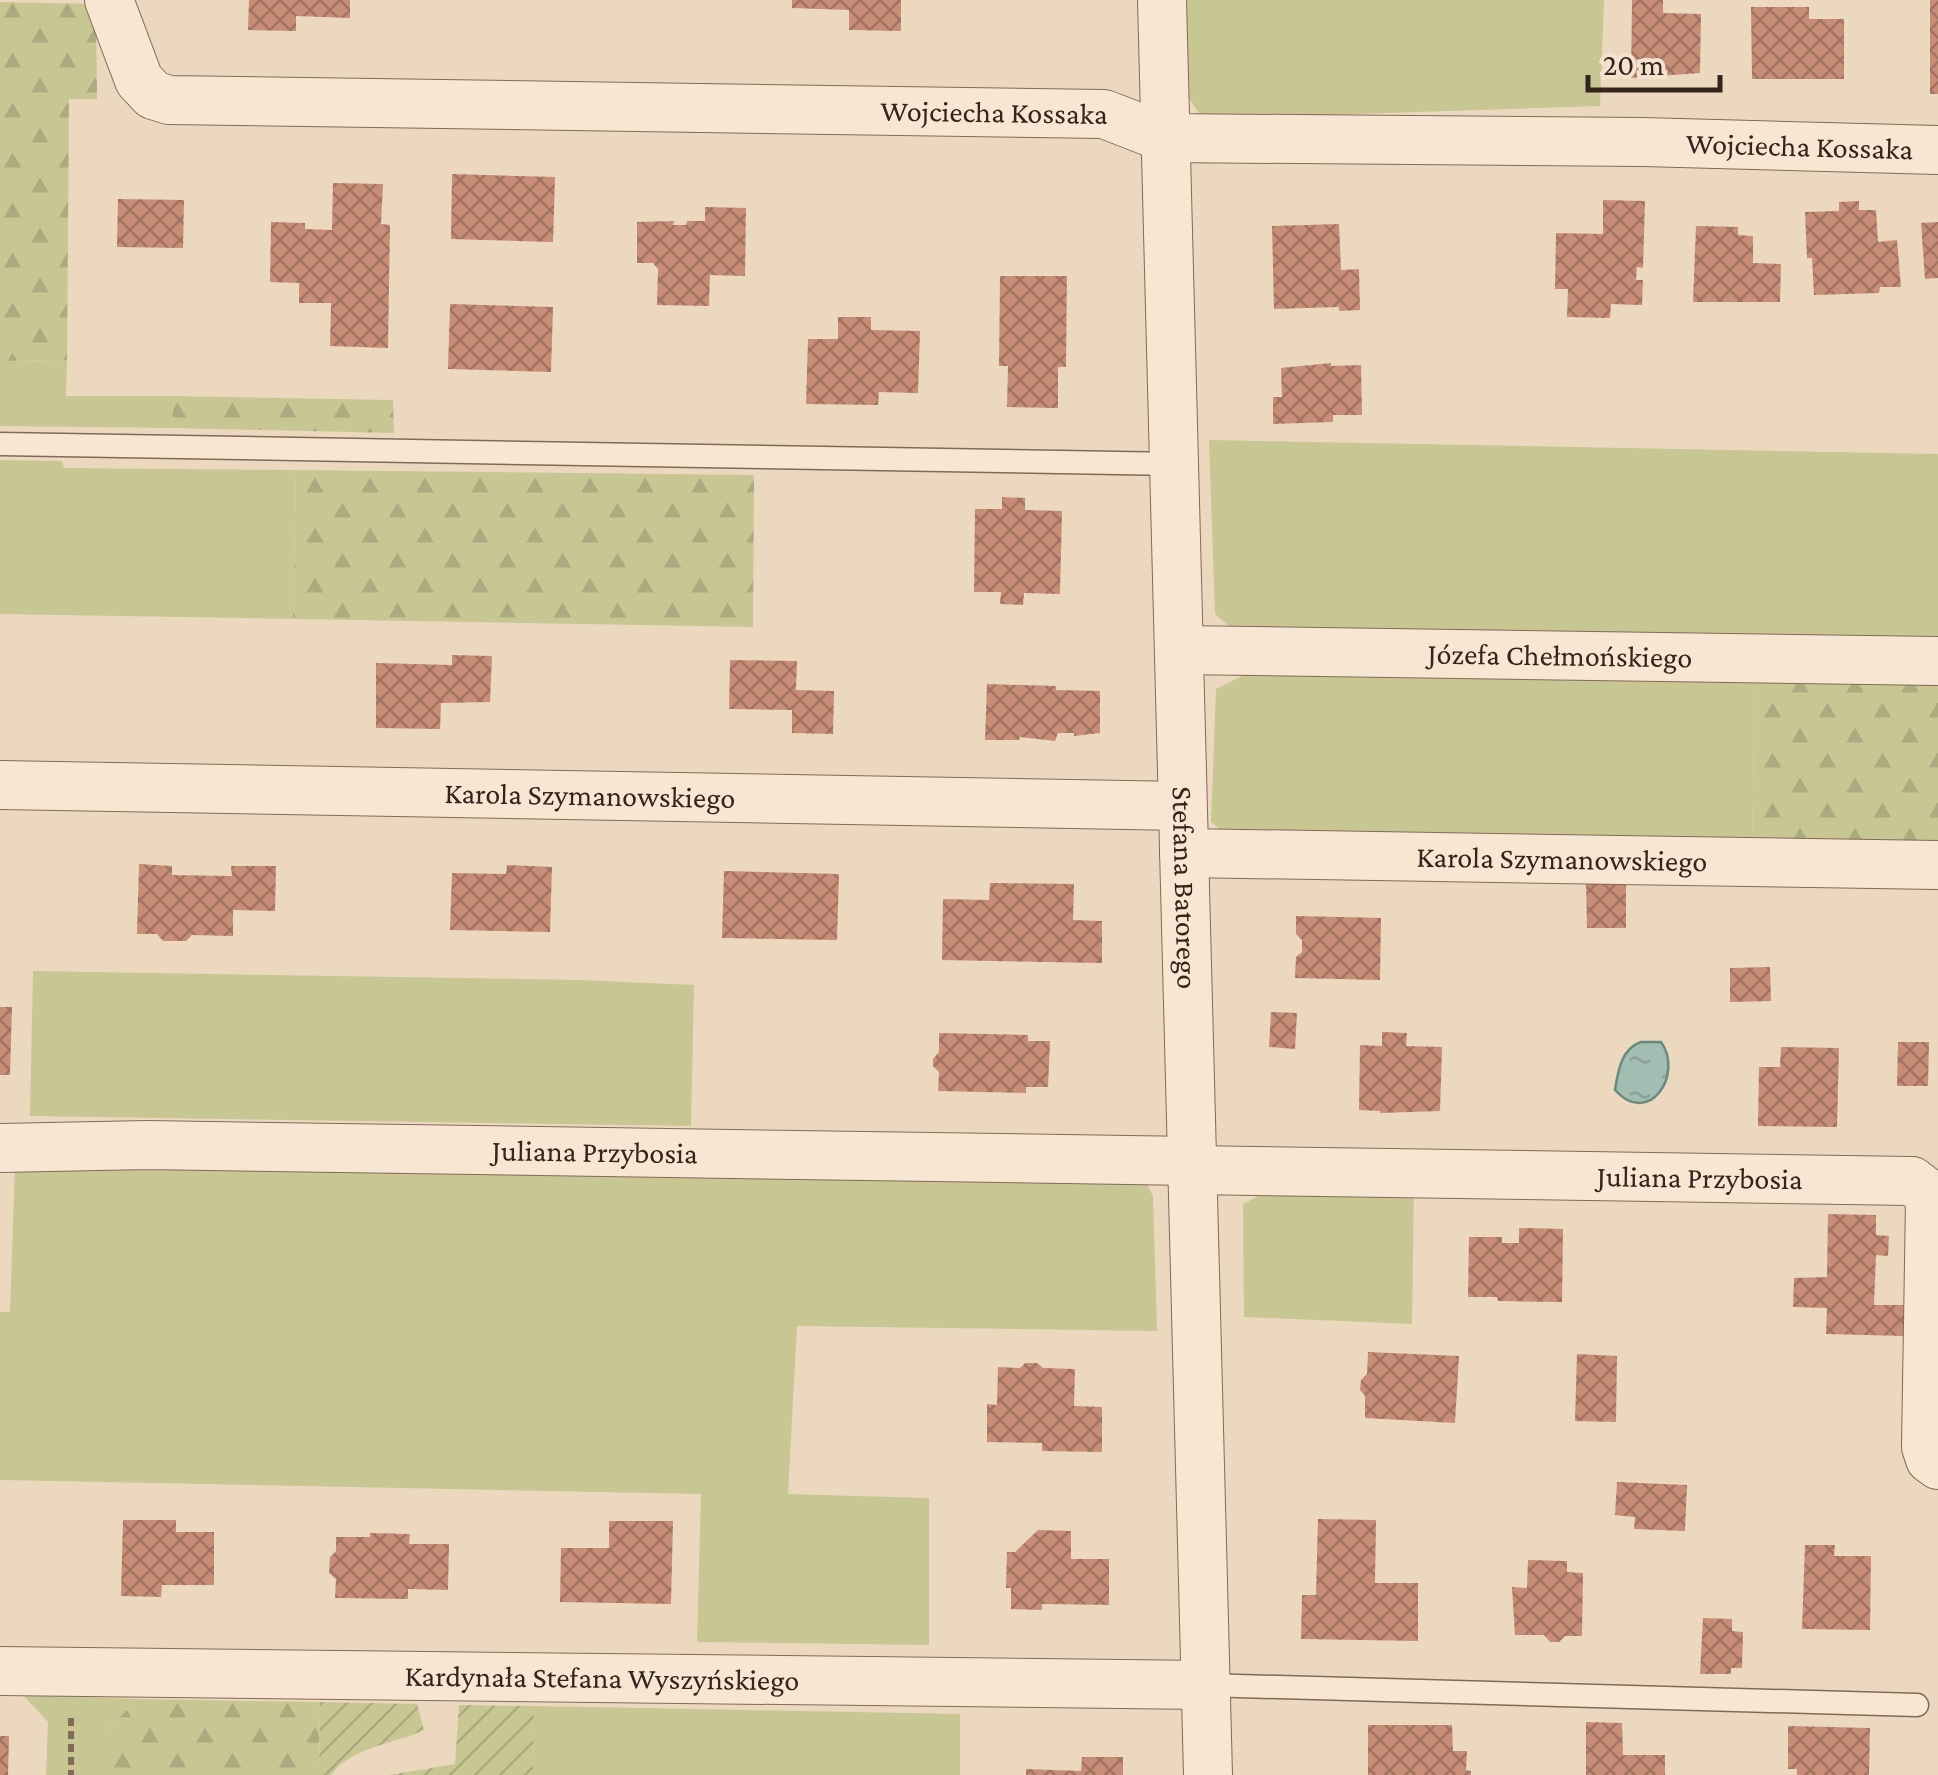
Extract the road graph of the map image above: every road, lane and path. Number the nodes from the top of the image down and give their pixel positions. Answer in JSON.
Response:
{"nodes":[{"id":1,"x":109,"y":0,"type":"edge"},
{"id":2,"x":1162,"y":0,"type":"edge"},
{"id":3,"x":1166,"y":138,"type":"junction"},
{"id":4,"x":1938,"y":150,"type":"edge"},
{"id":5,"x":0,"y":444,"type":"edge"},
{"id":6,"x":1176,"y":464,"type":"junction"},
{"id":7,"x":1180,"y":650,"type":"junction"},
{"id":8,"x":1938,"y":661,"type":"edge"},
{"id":9,"x":0,"y":786,"type":"edge"},
{"id":10,"x":1182,"y":806,"type":"junction"},
{"id":11,"x":1184,"y":853,"type":"junction"},
{"id":12,"x":1938,"y":864,"type":"edge"},
{"id":13,"x":0,"y":1148,"type":"edge"},
{"id":14,"x":1192,"y":1166,"type":"junction"},
{"id":15,"x":1938,"y":1465,"type":"edge"},
{"id":16,"x":0,"y":1671,"type":"edge"},
{"id":17,"x":71,"y":1672,"type":"junction"},
{"id":18,"x":1204,"y":1685,"type":"junction"},
{"id":19,"x":1917,"y":1705,"type":"dead end"},
{"id":20,"x":72,"y":1775,"type":"edge"},
{"id":21,"x":1208,"y":1775,"type":"edge"}],
"edges":[{"from":1,"to":3,"type":"street","name":"Wojciecha Kossaka"},
{"from":2,"to":3,"type":"street","name":"Stefana Batorego"},
{"from":3,"to":4,"type":"street","name":"Wojciecha Kossaka"},
{"from":3,"to":6,"type":"street","name":"Stefana Batorego"},
{"from":5,"to":6,"type":"lane"},
{"from":6,"to":7,"type":"street","name":"Stefana Batorego"},
{"from":7,"to":8,"type":"street","name":"Józefa Chełmońskiego"},
{"from":7,"to":10,"type":"street","name":"Stefana Batorego"},
{"from":9,"to":10,"type":"street","name":"Karola Szymanowskiego"},
{"from":10,"to":11,"type":"street","name":"Stefana Batorego"},
{"from":11,"to":12,"type":"street","name":"Karola Szymanowskiego"},
{"from":11,"to":14,"type":"street","name":"Stefana Batorego"},
{"from":13,"to":14,"type":"street","name":"Juliana Przybosia"},
{"from":14,"to":15,"type":"street","name":"Juliana Przybosia"},
{"from":14,"to":18,"type":"street","name":"Stefana Batorego"},
{"from":16,"to":17,"type":"street","name":"Kardynała Stefana Wyszyńskiego"},
{"from":17,"to":18,"type":"street","name":"Kardynała Stefana Wyszyńskiego"},
{"from":17,"to":20,"type":"path"},
{"from":18,"to":19,"type":"lane"},
{"from":18,"to":21,"type":"street","name":"Stefana Batorego"}]}
